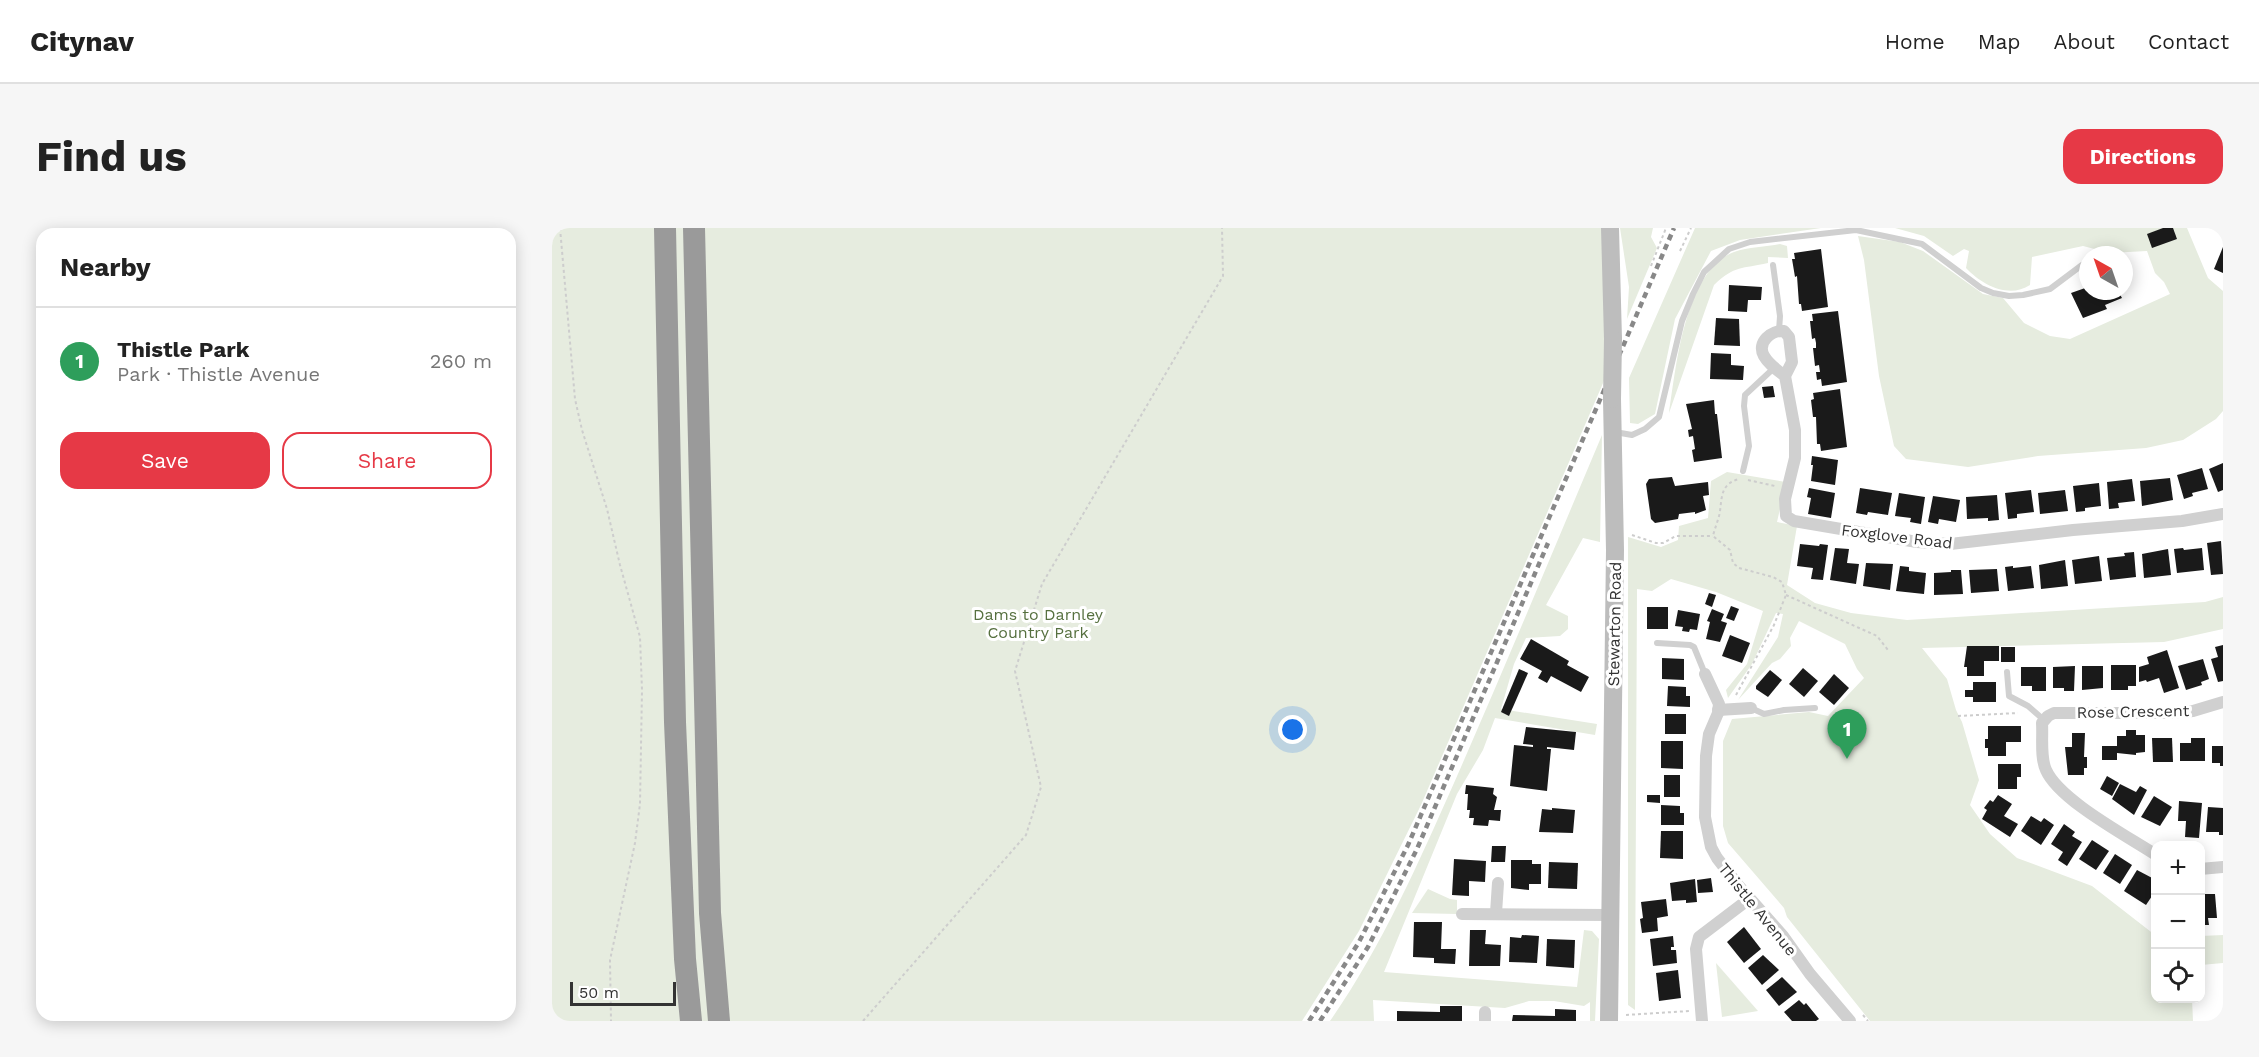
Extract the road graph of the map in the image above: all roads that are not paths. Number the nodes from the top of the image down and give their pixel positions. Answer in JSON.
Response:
{"nodes":[{"id":1,"x":665,"y":228,"type":"edge"},
{"id":2,"x":694,"y":228,"type":"edge"},
{"id":3,"x":1610,"y":228,"type":"edge"},
{"id":4,"x":1773,"y":266,"type":"dead end"},
{"id":5,"x":2079,"y":267,"type":"edge"},
{"id":6,"x":1779,"y":331,"type":"junction"},
{"id":7,"x":1775,"y":367,"type":"junction"},
{"id":8,"x":1785,"y":376,"type":"junction"},
{"id":9,"x":1614,"y":432,"type":"junction"},
{"id":10,"x":1743,"y":471,"type":"dead end"},
{"id":11,"x":2223,"y":514,"type":"edge"},
{"id":12,"x":1657,"y":643,"type":"dead end"},
{"id":13,"x":2007,"y":672,"type":"dead end"},
{"id":14,"x":1705,"y":674,"type":"joint"},
{"id":15,"x":2223,"y":702,"type":"edge"},
{"id":16,"x":1751,"y":708,"type":"joint"},
{"id":17,"x":1815,"y":708,"type":"dead end"},
{"id":18,"x":1718,"y":710,"type":"junction"},
{"id":19,"x":2043,"y":722,"type":"junction"},
{"id":20,"x":2151,"y":852,"type":"edge"},
{"id":21,"x":2223,"y":867,"type":"edge"},
{"id":22,"x":2205,"y":869,"type":"edge"},
{"id":23,"x":1498,"y":883,"type":"dead end"},
{"id":24,"x":1749,"y":899,"type":"junction"},
{"id":25,"x":1496,"y":913,"type":"junction"},
{"id":26,"x":1462,"y":914,"type":"dead end"},
{"id":27,"x":1609,"y":915,"type":"junction"},
{"id":28,"x":1702,"y":1015,"type":"edge"},
{"id":29,"x":1609,"y":1019,"type":"edge"},
{"id":30,"x":691,"y":1021,"type":"edge"},
{"id":31,"x":719,"y":1021,"type":"edge"},
{"id":32,"x":1850,"y":1021,"type":"edge"}],
"edges":[{"from":1,"to":30,"type":"highway"},
{"from":2,"to":31,"type":"highway"},
{"from":3,"to":9,"type":"main road","name":"Stewarton Road","bridge":true},
{"from":4,"to":6,"type":"lane"},
{"from":5,"to":9,"type":"lane"},
{"from":6,"to":7,"type":"street"},
{"from":6,"to":8,"type":"street","name":"Foxglove Road"},
{"from":7,"to":8,"type":"street"},
{"from":7,"to":10,"type":"lane"},
{"from":8,"to":11,"type":"street","name":"Foxglove Road"},
{"from":9,"to":27,"type":"main road","name":"Stewarton Road"},
{"from":12,"to":14,"type":"lane"},
{"from":13,"to":19,"type":"lane"},
{"from":14,"to":18,"type":"street"},
{"from":15,"to":19,"type":"street","name":"Rose Crescent"},
{"from":16,"to":17,"type":"lane"},
{"from":16,"to":18,"type":"street"},
{"from":18,"to":24,"type":"street","name":"Thistle Avenue"},
{"from":19,"to":20,"type":"street"},
{"from":21,"to":22,"type":"street"},
{"from":23,"to":25,"type":"street"},
{"from":24,"to":28,"type":"street"},
{"from":24,"to":32,"type":"street","name":"Thistle Avenue"},
{"from":25,"to":26,"type":"street"},
{"from":25,"to":27,"type":"street"},
{"from":27,"to":29,"type":"main road","name":"Stewarton Road"}]}
